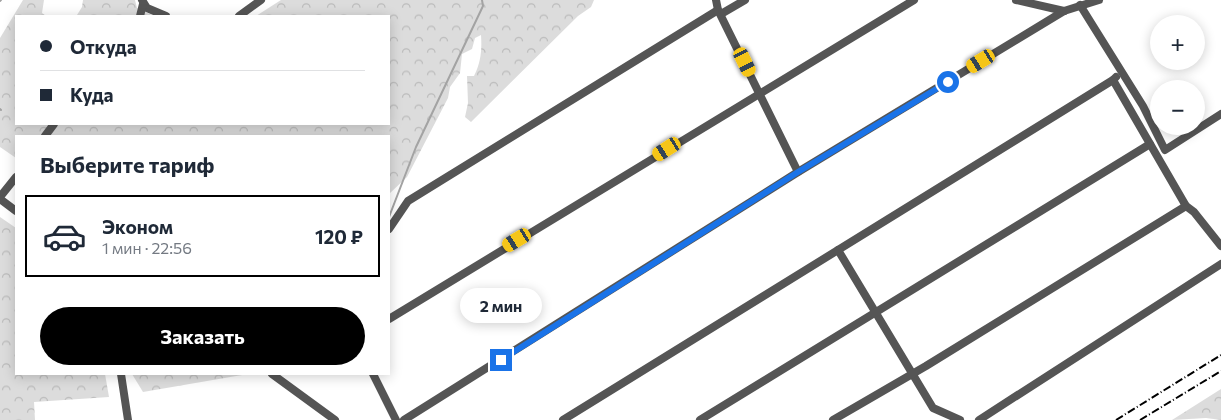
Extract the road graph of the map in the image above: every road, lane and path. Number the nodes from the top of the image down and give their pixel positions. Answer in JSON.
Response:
{"nodes":[{"id":1,"x":261,"y":0,"type":"edge"},
{"id":2,"x":716,"y":0,"type":"edge"},
{"id":3,"x":745,"y":0,"type":"edge"},
{"id":4,"x":914,"y":0,"type":"edge"},
{"id":5,"x":1016,"y":0,"type":"edge"},
{"id":6,"x":1099,"y":0,"type":"edge"},
{"id":7,"x":142,"y":2,"type":"edge"},
{"id":8,"x":1080,"y":5,"type":"junction"},
{"id":9,"x":1064,"y":11,"type":"junction"},
{"id":10,"x":720,"y":12,"type":"junction"},
{"id":11,"x":140,"y":15,"type":"edge"},
{"id":12,"x":162,"y":15,"type":"edge"},
{"id":13,"x":240,"y":15,"type":"edge"},
{"id":14,"x":1121,"y":73,"type":"junction"},
{"id":15,"x":1113,"y":80,"type":"junction"},
{"id":16,"x":761,"y":94,"type":"junction"},
{"id":17,"x":1221,"y":114,"type":"edge"},
{"id":18,"x":1150,"y":144,"type":"junction"},
{"id":19,"x":798,"y":172,"type":"junction"},
{"id":20,"x":15,"y":178,"type":"edge"},
{"id":21,"x":0,"y":198,"type":"edge"},
{"id":22,"x":1186,"y":206,"type":"junction"},
{"id":23,"x":15,"y":210,"type":"edge"},
{"id":24,"x":390,"y":228,"type":"edge"},
{"id":25,"x":1221,"y":246,"type":"edge"},
{"id":26,"x":838,"y":250,"type":"junction"},
{"id":27,"x":1221,"y":264,"type":"edge"},
{"id":28,"x":875,"y":314,"type":"junction"},
{"id":29,"x":390,"y":318,"type":"edge"},
{"id":30,"x":912,"y":373,"type":"junction"},
{"id":31,"x":121,"y":375,"type":"edge"},
{"id":32,"x":273,"y":375,"type":"edge"},
{"id":33,"x":373,"y":375,"type":"edge"},
{"id":34,"x":128,"y":420,"type":"edge"},
{"id":35,"x":335,"y":420,"type":"edge"},
{"id":36,"x":394,"y":420,"type":"edge"},
{"id":37,"x":404,"y":420,"type":"edge"},
{"id":38,"x":564,"y":420,"type":"edge"},
{"id":39,"x":700,"y":420,"type":"edge"},
{"id":40,"x":833,"y":420,"type":"edge"},
{"id":41,"x":960,"y":420,"type":"edge"},
{"id":42,"x":979,"y":420,"type":"edge"}],
"edges":[{"from":1,"to":13,"type":"street"},
{"from":2,"to":10,"type":"street"},
{"from":3,"to":10,"type":"street"},
{"from":4,"to":16,"type":"street"},
{"from":5,"to":9,"type":"street"},
{"from":6,"to":8,"type":"street"},
{"from":7,"to":11,"type":"street"},
{"from":7,"to":12,"type":"street"},
{"from":8,"to":9,"type":"street"},
{"from":8,"to":14,"type":"street"},
{"from":9,"to":19,"type":"street"},
{"from":10,"to":16,"type":"street"},
{"from":10,"to":24,"type":"street"},
{"from":14,"to":15,"type":"street"},
{"from":14,"to":17,"type":"street"},
{"from":15,"to":18,"type":"street"},
{"from":15,"to":26,"type":"street"},
{"from":16,"to":19,"type":"street"},
{"from":16,"to":29,"type":"street"},
{"from":18,"to":22,"type":"street"},
{"from":18,"to":28,"type":"street"},
{"from":19,"to":37,"type":"street"},
{"from":20,"to":21,"type":"street"},
{"from":21,"to":23,"type":"street"},
{"from":22,"to":25,"type":"street"},
{"from":22,"to":30,"type":"street"},
{"from":26,"to":28,"type":"street"},
{"from":26,"to":38,"type":"street"},
{"from":27,"to":42,"type":"street"},
{"from":28,"to":30,"type":"street"},
{"from":28,"to":39,"type":"street"},
{"from":30,"to":40,"type":"street"},
{"from":30,"to":41,"type":"street"},
{"from":31,"to":34,"type":"street"},
{"from":32,"to":35,"type":"street"},
{"from":33,"to":36,"type":"street"}]}
